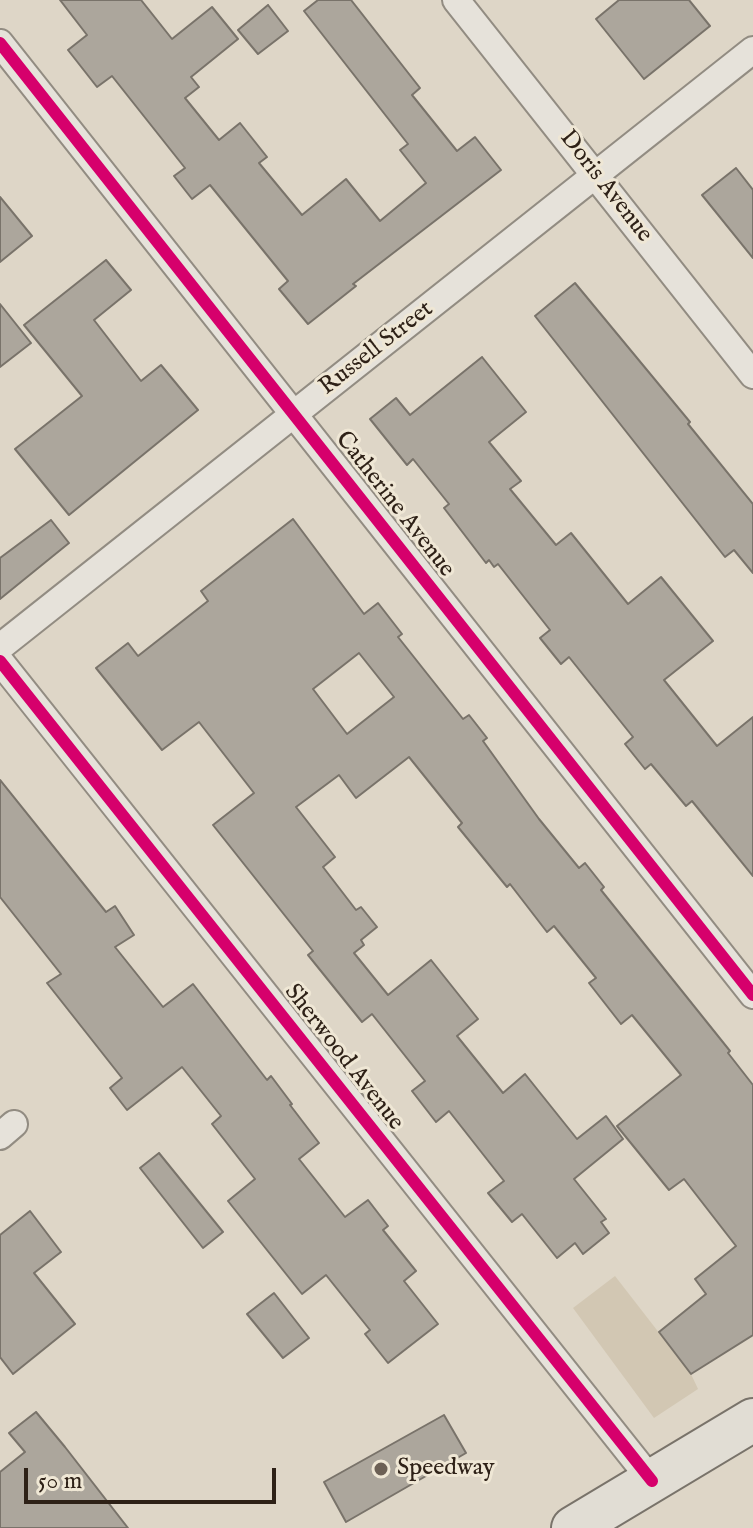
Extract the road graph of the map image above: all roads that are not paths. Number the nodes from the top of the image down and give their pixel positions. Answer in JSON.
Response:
{"nodes":[{"id":1,"x":456,"y":0,"type":"edge"},
{"id":2,"x":0,"y":43,"type":"edge"},
{"id":3,"x":753,"y":50,"type":"edge"},
{"id":4,"x":595,"y":175,"type":"junction"},
{"id":5,"x":753,"y":375,"type":"edge"},
{"id":6,"x":295,"y":414,"type":"junction"},
{"id":7,"x":0,"y":647,"type":"edge"},
{"id":8,"x":0,"y":661,"type":"edge"},
{"id":9,"x":753,"y":995,"type":"edge"},
{"id":10,"x":753,"y":1420,"type":"edge"},
{"id":11,"x":652,"y":1481,"type":"junction"},
{"id":12,"x":573,"y":1528,"type":"edge"}],
"edges":[{"from":1,"to":4,"type":"street","name":"Doris Avenue"},
{"from":2,"to":6,"type":"street","name":"Catherine Avenue"},
{"from":3,"to":4,"type":"street","name":"Russell Street"},
{"from":4,"to":5,"type":"street","name":"Doris Avenue"},
{"from":4,"to":6,"type":"street","name":"Russell Street"},
{"from":6,"to":7,"type":"street","name":"Russell Street"},
{"from":6,"to":9,"type":"street","name":"Catherine Avenue"},
{"from":8,"to":11,"type":"street","name":"Sherwood Avenue"},
{"from":10,"to":11,"type":"main road"},
{"from":11,"to":12,"type":"main road"}]}
